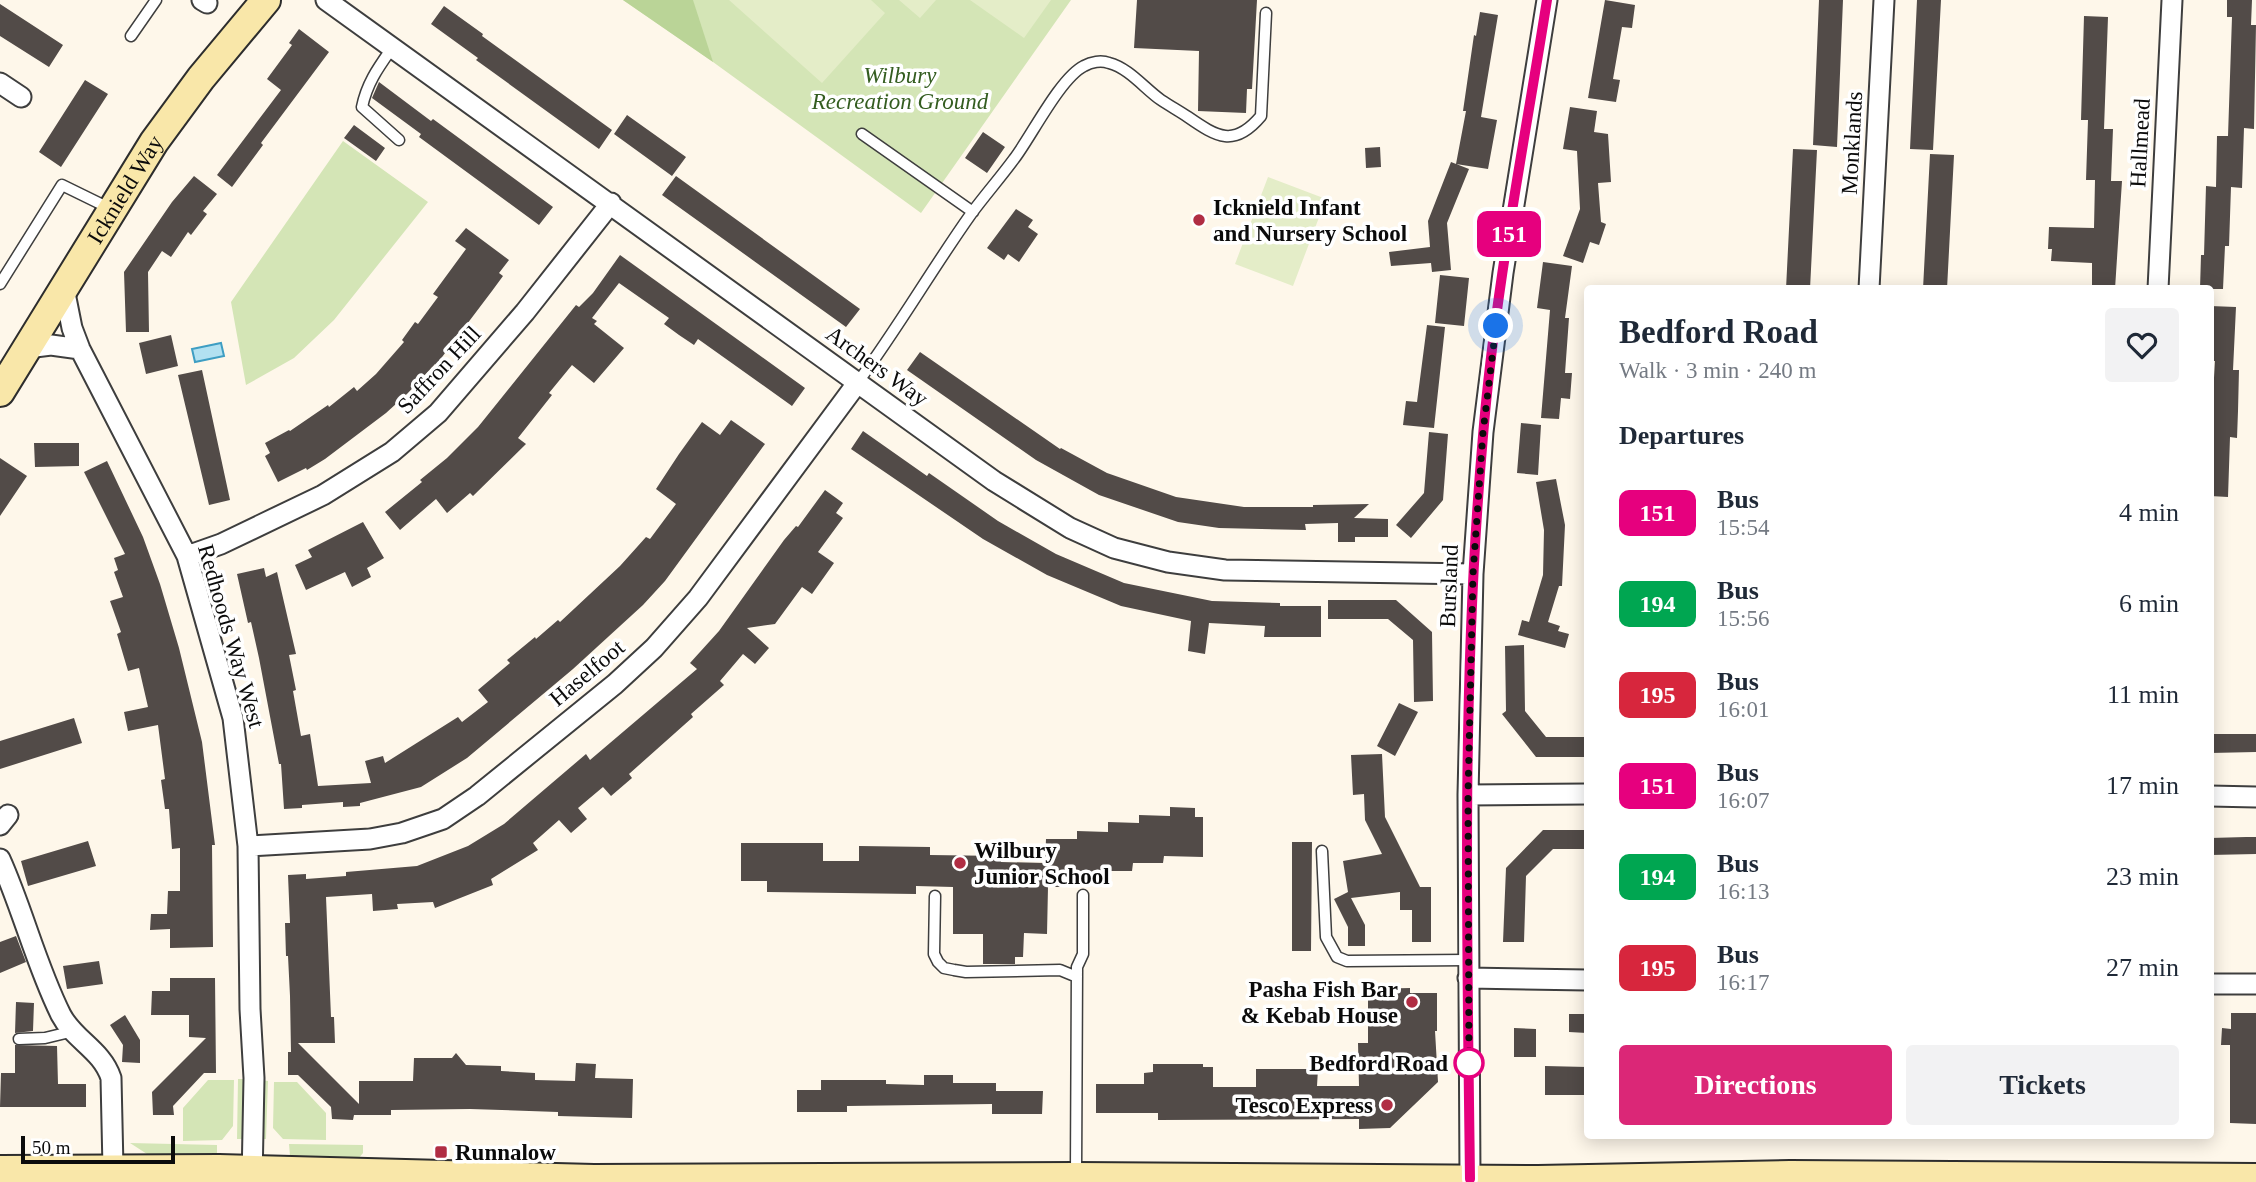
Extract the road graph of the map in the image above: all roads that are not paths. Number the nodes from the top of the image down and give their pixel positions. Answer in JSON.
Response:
{"nodes":[{"id":1,"x":156,"y":0,"type":"edge"},
{"id":2,"x":266,"y":0,"type":"edge"},
{"id":3,"x":326,"y":0,"type":"edge"},
{"id":4,"x":1547,"y":0,"type":"edge"},
{"id":5,"x":1884,"y":0,"type":"edge"},
{"id":6,"x":2172,"y":0,"type":"edge"},
{"id":7,"x":1266,"y":13,"type":"dead end"},
{"id":8,"x":131,"y":36,"type":"dead end"},
{"id":9,"x":393,"y":48,"type":"junction"},
{"id":10,"x":0,"y":83,"type":"edge"},
{"id":11,"x":21,"y":97,"type":"dead end"},
{"id":12,"x":862,"y":134,"type":"dead end"},
{"id":13,"x":399,"y":140,"type":"dead end"},
{"id":14,"x":611,"y":204,"type":"junction"},
{"id":15,"x":113,"y":210,"type":"junction"},
{"id":16,"x":973,"y":212,"type":"junction"},
{"id":17,"x":0,"y":284,"type":"edge"},
{"id":18,"x":1869,"y":285,"type":"edge"},
{"id":19,"x":2158,"y":285,"type":"edge"},
{"id":20,"x":64,"y":288,"type":"junction"},
{"id":21,"x":27,"y":348,"type":"junction"},
{"id":22,"x":80,"y":349,"type":"junction"},
{"id":23,"x":858,"y":382,"type":"junction"},
{"id":24,"x":0,"y":392,"type":"edge"},
{"id":25,"x":187,"y":556,"type":"junction"},
{"id":26,"x":1473,"y":574,"type":"junction"},
{"id":27,"x":1584,"y":794,"type":"edge"},
{"id":28,"x":1468,"y":795,"type":"junction"},
{"id":29,"x":2214,"y":796,"type":"edge"},
{"id":30,"x":2256,"y":797,"type":"edge"},
{"id":31,"x":248,"y":846,"type":"junction"},
{"id":32,"x":1322,"y":851,"type":"dead end"},
{"id":33,"x":0,"y":859,"type":"edge"},
{"id":34,"x":4,"y":878,"type":"edge"},
{"id":35,"x":1083,"y":895,"type":"dead end"},
{"id":36,"x":935,"y":896,"type":"dead end"},
{"id":37,"x":1467,"y":969,"type":"junction"},
{"id":38,"x":1077,"y":978,"type":"junction"},
{"id":39,"x":1584,"y":980,"type":"edge"},
{"id":40,"x":2214,"y":984,"type":"edge"},
{"id":41,"x":2256,"y":984,"type":"edge"},
{"id":42,"x":74,"y":1031,"type":"junction"},
{"id":43,"x":19,"y":1039,"type":"dead end"},
{"id":44,"x":113,"y":1168,"type":"junction"},
{"id":45,"x":7,"y":1174,"type":"edge"},
{"id":46,"x":252,"y":1176,"type":"edge"},
{"id":47,"x":1076,"y":1177,"type":"junction"},
{"id":48,"x":2256,"y":1178,"type":"edge"},
{"id":49,"x":1470,"y":1179,"type":"junction"},
{"id":50,"x":1743,"y":1179,"type":"edge"},
{"id":51,"x":594,"y":1180,"type":"edge"},
{"id":52,"x":1538,"y":1181,"type":"edge"}],
"edges":[{"from":1,"to":8,"type":"lane"},
{"from":2,"to":15,"type":"street","name":"Icknield Way"},
{"from":3,"to":9,"type":"street","name":"Archers Way"},
{"from":4,"to":26,"type":"street","name":"Bursland"},
{"from":5,"to":18,"type":"street","name":"Monklands"},
{"from":6,"to":19,"type":"street","name":"Hallmead"},
{"from":7,"to":16,"type":"lane"},
{"from":9,"to":13,"type":"lane"},
{"from":9,"to":14,"type":"street","name":"Archers Way"},
{"from":10,"to":11,"type":"street"},
{"from":12,"to":16,"type":"lane"},
{"from":14,"to":23,"type":"street","name":"Archers Way"},
{"from":14,"to":25,"type":"street","name":"Saffron Hill"},
{"from":15,"to":17,"type":"lane"},
{"from":15,"to":20,"type":"street","name":"Icknield Way"},
{"from":16,"to":23,"type":"lane"},
{"from":20,"to":21,"type":"street","name":"Icknield Way"},
{"from":20,"to":22,"type":"street","name":"Redhoods Way West"},
{"from":21,"to":22,"type":"street"},
{"from":21,"to":24,"type":"street","name":"Icknield Way"},
{"from":22,"to":25,"type":"street","name":"Redhoods Way West"},
{"from":23,"to":26,"type":"street","name":"Archers Way"},
{"from":23,"to":31,"type":"street","name":"Haselfoot"},
{"from":25,"to":31,"type":"street","name":"Redhoods Way West"},
{"from":26,"to":28,"type":"street","name":"Bursland"},
{"from":27,"to":28,"type":"street"},
{"from":28,"to":37,"type":"street","name":"Bursland"},
{"from":29,"to":30,"type":"street"},
{"from":31,"to":46,"type":"street","name":"Redhoods Way West"},
{"from":32,"to":37,"type":"lane"},
{"from":33,"to":34,"type":"street"},
{"from":34,"to":42,"type":"street"},
{"from":35,"to":38,"type":"lane"},
{"from":36,"to":38,"type":"lane"},
{"from":37,"to":39,"type":"street"},
{"from":37,"to":49,"type":"street","name":"Bursland"},
{"from":38,"to":47,"type":"lane"},
{"from":40,"to":41,"type":"street"},
{"from":42,"to":43,"type":"lane"},
{"from":42,"to":44,"type":"street"},
{"from":44,"to":45,"type":"street"},
{"from":44,"to":46,"type":"street"},
{"from":46,"to":51,"type":"street"},
{"from":47,"to":49,"type":"street"},
{"from":47,"to":51,"type":"street"},
{"from":48,"to":50,"type":"street"},
{"from":49,"to":52,"type":"street"},
{"from":50,"to":52,"type":"street"}]}
